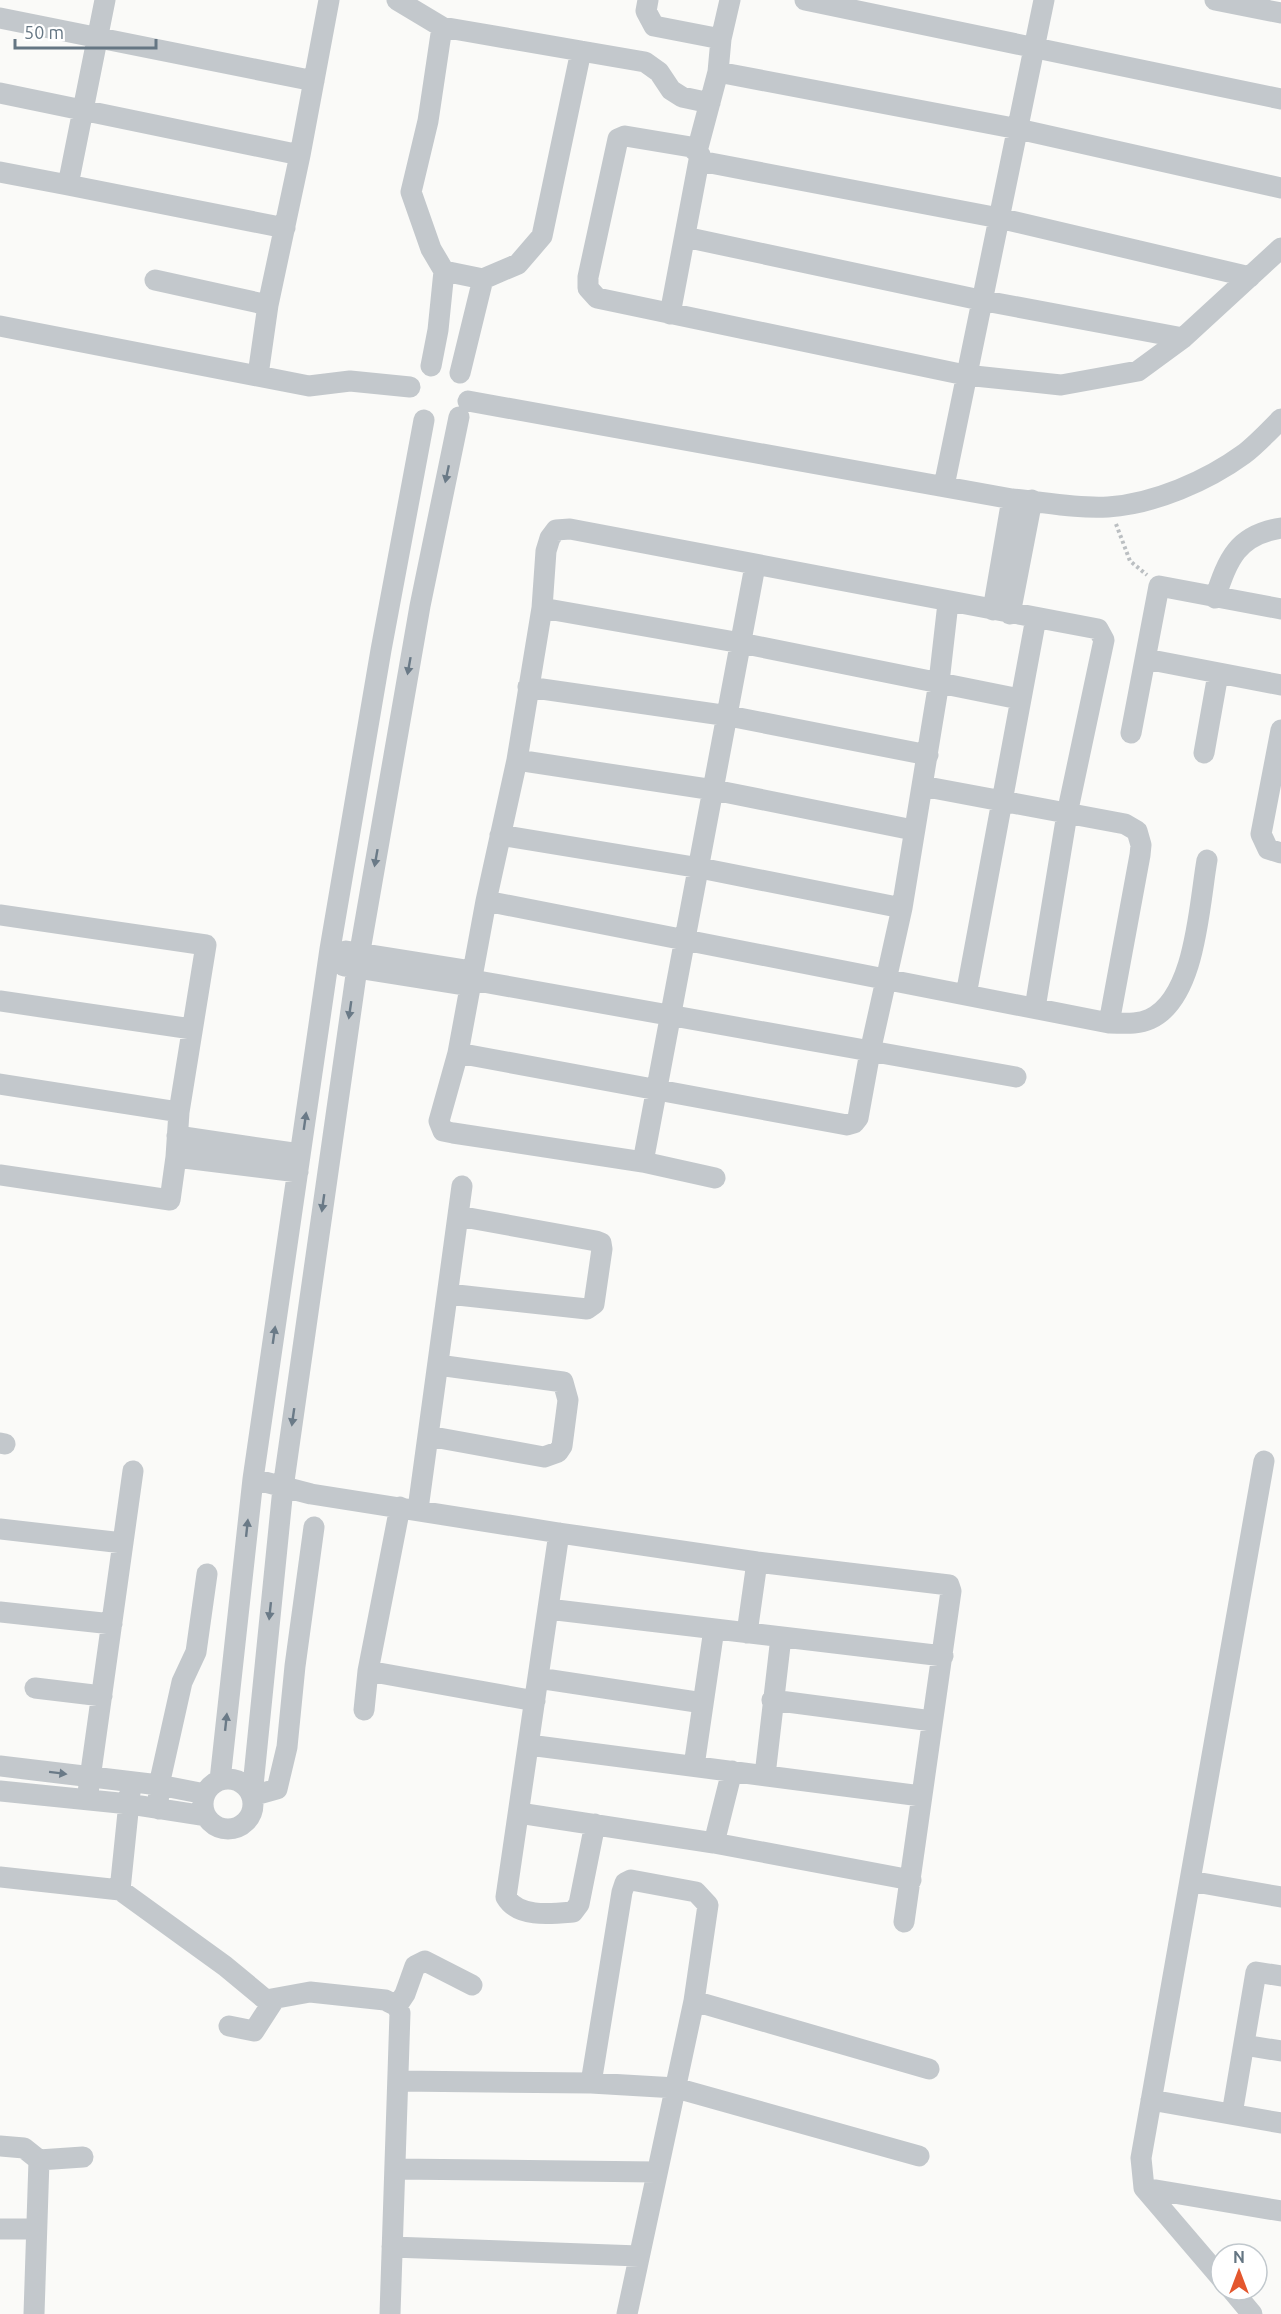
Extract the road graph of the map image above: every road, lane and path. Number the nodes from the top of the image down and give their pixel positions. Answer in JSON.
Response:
{"nodes":[{"id":1,"x":105,"y":0,"type":"edge"},
{"id":2,"x":326,"y":0,"type":"edge"},
{"id":3,"x":397,"y":0,"type":"edge"},
{"id":4,"x":648,"y":0,"type":"edge"},
{"id":5,"x":730,"y":0,"type":"edge"},
{"id":6,"x":804,"y":0,"type":"edge"},
{"id":7,"x":1044,"y":0,"type":"edge"},
{"id":8,"x":1215,"y":0,"type":"edge"},
{"id":9,"x":1281,"y":13,"type":"edge"},
{"id":10,"x":0,"y":18,"type":"edge"},
{"id":11,"x":442,"y":27,"type":"junction"},
{"id":12,"x":99,"y":38,"type":"junction"},
{"id":13,"x":721,"y":39,"type":"junction"},
{"id":14,"x":1035,"y":46,"type":"junction"},
{"id":15,"x":582,"y":51,"type":"junction"},
{"id":16,"x":718,"y":72,"type":"junction"},
{"id":17,"x":314,"y":81,"type":"junction"},
{"id":18,"x":0,"y":93,"type":"edge"},
{"id":19,"x":1281,"y":99,"type":"edge"},
{"id":20,"x":710,"y":103,"type":"junction"},
{"id":21,"x":85,"y":109,"type":"junction"},
{"id":22,"x":1018,"y":129,"type":"junction"},
{"id":23,"x":300,"y":156,"type":"junction"},
{"id":24,"x":698,"y":156,"type":"junction"},
{"id":25,"x":0,"y":172,"type":"edge"},
{"id":26,"x":68,"y":185,"type":"junction"},
{"id":27,"x":1281,"y":188,"type":"edge"},
{"id":28,"x":999,"y":218,"type":"junction"},
{"id":29,"x":285,"y":228,"type":"junction"},
{"id":30,"x":685,"y":237,"type":"junction"},
{"id":31,"x":1281,"y":248,"type":"edge"},
{"id":32,"x":444,"y":271,"type":"junction"},
{"id":33,"x":1250,"y":277,"type":"junction"},
{"id":34,"x":483,"y":279,"type":"junction"},
{"id":35,"x":155,"y":280,"type":"dead end"},
{"id":36,"x":980,"y":300,"type":"junction"},
{"id":37,"x":268,"y":305,"type":"junction"},
{"id":38,"x":670,"y":314,"type":"junction"},
{"id":39,"x":0,"y":326,"type":"edge"},
{"id":40,"x":1183,"y":338,"type":"junction"},
{"id":41,"x":431,"y":366,"type":"junction"},
{"id":42,"x":460,"y":374,"type":"junction"},
{"id":43,"x":258,"y":375,"type":"junction"},
{"id":44,"x":965,"y":375,"type":"junction"},
{"id":45,"x":410,"y":387,"type":"junction"},
{"id":46,"x":463,"y":409,"type":"junction"},
{"id":47,"x":1281,"y":419,"type":"edge"},
{"id":48,"x":424,"y":420,"type":"junction"},
{"id":49,"x":944,"y":486,"type":"junction"},
{"id":50,"x":1022,"y":500,"type":"junction"},
{"id":51,"x":1109,"y":507,"type":"junction"},
{"id":52,"x":1281,"y":528,"type":"edge"},
{"id":53,"x":755,"y":566,"type":"junction"},
{"id":54,"x":1159,"y":586,"type":"junction"},
{"id":55,"x":1215,"y":598,"type":"junction"},
{"id":56,"x":948,"y":603,"type":"junction"},
{"id":57,"x":542,"y":608,"type":"junction"},
{"id":58,"x":1281,"y":609,"type":"edge"},
{"id":59,"x":1002,"y":612,"type":"junction"},
{"id":60,"x":1036,"y":618,"type":"junction"},
{"id":61,"x":741,"y":643,"type":"junction"},
{"id":62,"x":1146,"y":659,"type":"junction"},
{"id":63,"x":1218,"y":674,"type":"junction"},
{"id":64,"x":939,"y":682,"type":"junction"},
{"id":65,"x":1281,"y":685,"type":"edge"},
{"id":66,"x":528,"y":687,"type":"junction"},
{"id":67,"x":1019,"y":699,"type":"junction"},
{"id":68,"x":729,"y":716,"type":"junction"},
{"id":69,"x":1281,"y":730,"type":"edge"},
{"id":70,"x":1131,"y":733,"type":"dead end"},
{"id":71,"x":1204,"y":753,"type":"dead end"},
{"id":72,"x":928,"y":755,"type":"junction"},
{"id":73,"x":517,"y":760,"type":"junction"},
{"id":74,"x":922,"y":786,"type":"junction"},
{"id":75,"x":714,"y":790,"type":"junction"},
{"id":76,"x":1000,"y":801,"type":"junction"},
{"id":77,"x":1067,"y":814,"type":"junction"},
{"id":78,"x":913,"y":830,"type":"junction"},
{"id":79,"x":500,"y":835,"type":"junction"},
{"id":80,"x":1281,"y":853,"type":"edge"},
{"id":81,"x":1207,"y":860,"type":"dead end"},
{"id":82,"x":700,"y":868,"type":"junction"},
{"id":83,"x":486,"y":901,"type":"junction"},
{"id":84,"x":902,"y":908,"type":"junction"},
{"id":85,"x":0,"y":915,"type":"edge"},
{"id":86,"x":683,"y":938,"type":"junction"},
{"id":87,"x":329,"y":956,"type":"junction"},
{"id":88,"x":358,"y":960,"type":"junction"},
{"id":89,"x":887,"y":977,"type":"junction"},
{"id":90,"x":471,"y":979,"type":"junction"},
{"id":91,"x":966,"y":995,"type":"junction"},
{"id":92,"x":0,"y":1001,"type":"edge"},
{"id":93,"x":1035,"y":1008,"type":"junction"},
{"id":94,"x":669,"y":1017,"type":"junction"},
{"id":95,"x":1109,"y":1023,"type":"junction"},
{"id":96,"x":192,"y":1029,"type":"junction"},
{"id":97,"x":870,"y":1052,"type":"junction"},
{"id":98,"x":458,"y":1053,"type":"junction"},
{"id":99,"x":1016,"y":1077,"type":"dead end"},
{"id":100,"x":0,"y":1084,"type":"edge"},
{"id":101,"x":657,"y":1092,"type":"junction"},
{"id":102,"x":179,"y":1112,"type":"junction"},
{"id":103,"x":177,"y":1136,"type":"junction"},
{"id":104,"x":176,"y":1157,"type":"junction"},
{"id":105,"x":643,"y":1162,"type":"junction"},
{"id":106,"x":299,"y":1163,"type":"junction"},
{"id":107,"x":0,"y":1175,"type":"edge"},
{"id":108,"x":715,"y":1178,"type":"dead end"},
{"id":109,"x":462,"y":1186,"type":"dead end"},
{"id":110,"x":458,"y":1216,"type":"junction"},
{"id":111,"x":448,"y":1294,"type":"junction"},
{"id":112,"x":438,"y":1365,"type":"junction"},
{"id":113,"x":428,"y":1436,"type":"junction"},
{"id":114,"x":1264,"y":1461,"type":"dead end"},
{"id":115,"x":133,"y":1471,"type":"dead end"},
{"id":116,"x":253,"y":1479,"type":"junction"},
{"id":117,"x":283,"y":1488,"type":"junction"},
{"id":118,"x":409,"y":1508,"type":"junction"},
{"id":119,"x":314,"y":1527,"type":"dead end"},
{"id":120,"x":0,"y":1529,"type":"edge"},
{"id":121,"x":559,"y":1533,"type":"junction"},
{"id":122,"x":123,"y":1543,"type":"junction"},
{"id":123,"x":757,"y":1562,"type":"junction"},
{"id":124,"x":207,"y":1574,"type":"dead end"},
{"id":125,"x":548,"y":1609,"type":"junction"},
{"id":126,"x":0,"y":1612,"type":"edge"},
{"id":127,"x":112,"y":1624,"type":"junction"},
{"id":128,"x":714,"y":1629,"type":"junction"},
{"id":129,"x":747,"y":1633,"type":"junction"},
{"id":130,"x":780,"y":1637,"type":"junction"},
{"id":131,"x":235,"y":1642,"type":"junction"},
{"id":132,"x":267,"y":1645,"type":"junction"},
{"id":133,"x":943,"y":1656,"type":"junction"},
{"id":134,"x":368,"y":1671,"type":"junction"},
{"id":135,"x":538,"y":1678,"type":"junction"},
{"id":136,"x":35,"y":1688,"type":"dead end"},
{"id":137,"x":102,"y":1696,"type":"junction"},
{"id":138,"x":772,"y":1700,"type":"junction"},
{"id":139,"x":535,"y":1701,"type":"junction"},
{"id":140,"x":703,"y":1702,"type":"junction"},
{"id":141,"x":364,"y":1710,"type":"dead end"},
{"id":142,"x":932,"y":1721,"type":"junction"},
{"id":143,"x":529,"y":1745,"type":"junction"},
{"id":144,"x":0,"y":1766,"type":"edge"},
{"id":145,"x":694,"y":1766,"type":"junction"},
{"id":146,"x":732,"y":1771,"type":"junction"},
{"id":147,"x":765,"y":1775,"type":"junction"},
{"id":148,"x":91,"y":1778,"type":"junction"},
{"id":149,"x":131,"y":1783,"type":"junction"},
{"id":150,"x":159,"y":1785,"type":"junction"},
{"id":151,"x":212,"y":1787,"type":"junction"},
{"id":152,"x":0,"y":1791,"type":"edge"},
{"id":153,"x":252,"y":1796,"type":"junction"},
{"id":154,"x":921,"y":1796,"type":"junction"},
{"id":155,"x":87,"y":1800,"type":"junction"},
{"id":156,"x":129,"y":1804,"type":"junction"},
{"id":157,"x":158,"y":1809,"type":"junction"},
{"id":158,"x":519,"y":1813,"type":"junction"},
{"id":159,"x":206,"y":1816,"type":"junction"},
{"id":160,"x":595,"y":1824,"type":"junction"},
{"id":161,"x":714,"y":1843,"type":"junction"},
{"id":162,"x":0,"y":1878,"type":"edge"},
{"id":163,"x":911,"y":1880,"type":"junction"},
{"id":164,"x":1190,"y":1881,"type":"junction"},
{"id":165,"x":120,"y":1890,"type":"junction"},
{"id":166,"x":1281,"y":1897,"type":"edge"},
{"id":167,"x":904,"y":1922,"type":"dead end"},
{"id":168,"x":1281,"y":1976,"type":"edge"},
{"id":169,"x":472,"y":1985,"type":"dead end"},
{"id":170,"x":274,"y":2000,"type":"junction"},
{"id":171,"x":694,"y":2001,"type":"junction"},
{"id":172,"x":397,"y":2006,"type":"junction"},
{"id":173,"x":230,"y":2026,"type":"dead end"},
{"id":174,"x":1244,"y":2045,"type":"junction"},
{"id":175,"x":1281,"y":2051,"type":"edge"},
{"id":176,"x":929,"y":2069,"type":"dead end"},
{"id":177,"x":399,"y":2081,"type":"junction"},
{"id":178,"x":591,"y":2083,"type":"junction"},
{"id":179,"x":676,"y":2088,"type":"junction"},
{"id":180,"x":1151,"y":2100,"type":"junction"},
{"id":181,"x":1232,"y":2114,"type":"junction"},
{"id":182,"x":1281,"y":2123,"type":"edge"},
{"id":183,"x":0,"y":2146,"type":"edge"},
{"id":184,"x":920,"y":2156,"type":"dead end"},
{"id":185,"x":83,"y":2157,"type":"dead end"},
{"id":186,"x":39,"y":2160,"type":"junction"},
{"id":187,"x":396,"y":2169,"type":"junction"},
{"id":188,"x":656,"y":2172,"type":"junction"},
{"id":189,"x":1144,"y":2188,"type":"junction"},
{"id":190,"x":1281,"y":2211,"type":"edge"},
{"id":191,"x":0,"y":2229,"type":"edge"},
{"id":192,"x":36,"y":2229,"type":"junction"},
{"id":193,"x":392,"y":2247,"type":"junction"},
{"id":194,"x":639,"y":2256,"type":"junction"},
{"id":195,"x":1209,"y":2264,"type":"edge"},
{"id":196,"x":1242,"y":2302,"type":"edge"},
{"id":197,"x":34,"y":2314,"type":"edge"},
{"id":198,"x":390,"y":2314,"type":"edge"},
{"id":199,"x":627,"y":2314,"type":"edge"},
{"id":200,"x":1252,"y":2314,"type":"edge"}],
"edges":[{"from":1,"to":12,"type":"street"},
{"from":2,"to":17,"type":"street"},
{"from":3,"to":11,"type":"street"},
{"from":4,"to":13,"type":"street"},
{"from":5,"to":13,"type":"street"},
{"from":6,"to":14,"type":"street"},
{"from":7,"to":14,"type":"street"},
{"from":8,"to":9,"type":"street"},
{"from":10,"to":12,"type":"street"},
{"from":11,"to":15,"type":"street"},
{"from":11,"to":32,"type":"street"},
{"from":12,"to":17,"type":"street"},
{"from":12,"to":21,"type":"street"},
{"from":13,"to":16,"type":"street"},
{"from":14,"to":19,"type":"street"},
{"from":14,"to":22,"type":"street"},
{"from":15,"to":20,"type":"street"},
{"from":15,"to":34,"type":"street"},
{"from":16,"to":20,"type":"street"},
{"from":16,"to":22,"type":"street"},
{"from":17,"to":23,"type":"street"},
{"from":18,"to":21,"type":"street"},
{"from":20,"to":24,"type":"street"},
{"from":21,"to":23,"type":"street"},
{"from":21,"to":26,"type":"street"},
{"from":22,"to":27,"type":"street"},
{"from":22,"to":28,"type":"street"},
{"from":23,"to":29,"type":"street"},
{"from":24,"to":28,"type":"street"},
{"from":24,"to":30,"type":"street"},
{"from":24,"to":38,"type":"street"},
{"from":25,"to":26,"type":"street"},
{"from":26,"to":29,"type":"street"},
{"from":28,"to":33,"type":"street"},
{"from":28,"to":36,"type":"street"},
{"from":29,"to":37,"type":"street"},
{"from":30,"to":36,"type":"street"},
{"from":30,"to":38,"type":"street"},
{"from":31,"to":33,"type":"street"},
{"from":32,"to":34,"type":"street"},
{"from":32,"to":41,"type":"street"},
{"from":33,"to":40,"type":"street"},
{"from":34,"to":42,"type":"street"},
{"from":35,"to":37,"type":"street"},
{"from":36,"to":40,"type":"street"},
{"from":36,"to":44,"type":"street"},
{"from":37,"to":43,"type":"street"},
{"from":38,"to":44,"type":"street"},
{"from":39,"to":43,"type":"street"},
{"from":40,"to":44,"type":"street"},
{"from":41,"to":42,"type":"street"},
{"from":41,"to":45,"type":"street"},
{"from":42,"to":46,"type":"street"},
{"from":43,"to":45,"type":"street"},
{"from":44,"to":49,"type":"street"},
{"from":45,"to":48,"type":"street"},
{"from":46,"to":48,"type":"street"},
{"from":46,"to":49,"type":"street"},
{"from":46,"to":88,"type":"street","one_way":true},
{"from":47,"to":51,"type":"street"},
{"from":48,"to":87,"type":"street"},
{"from":49,"to":50,"type":"street"},
{"from":50,"to":51,"type":"street"},
{"from":50,"to":59,"type":"street"},
{"from":51,"to":54,"type":"path"},
{"from":52,"to":55,"type":"street"},
{"from":53,"to":56,"type":"street"},
{"from":53,"to":57,"type":"street"},
{"from":53,"to":61,"type":"street"},
{"from":54,"to":55,"type":"street"},
{"from":54,"to":62,"type":"street"},
{"from":55,"to":58,"type":"street"},
{"from":56,"to":59,"type":"street"},
{"from":56,"to":64,"type":"street"},
{"from":57,"to":61,"type":"street"},
{"from":57,"to":66,"type":"street"},
{"from":59,"to":60,"type":"street"},
{"from":60,"to":67,"type":"street"},
{"from":60,"to":77,"type":"street"},
{"from":61,"to":64,"type":"street"},
{"from":61,"to":68,"type":"street"},
{"from":62,"to":63,"type":"street"},
{"from":62,"to":70,"type":"street"},
{"from":63,"to":65,"type":"street"},
{"from":63,"to":71,"type":"street"},
{"from":64,"to":67,"type":"street"},
{"from":64,"to":72,"type":"street"},
{"from":66,"to":68,"type":"street"},
{"from":66,"to":73,"type":"street"},
{"from":67,"to":76,"type":"street"},
{"from":68,"to":72,"type":"street"},
{"from":68,"to":75,"type":"street"},
{"from":69,"to":80,"type":"street"},
{"from":72,"to":74,"type":"street"},
{"from":73,"to":75,"type":"street"},
{"from":73,"to":79,"type":"street"},
{"from":74,"to":76,"type":"street"},
{"from":74,"to":78,"type":"street"},
{"from":75,"to":78,"type":"street"},
{"from":75,"to":82,"type":"street"},
{"from":76,"to":77,"type":"street"},
{"from":76,"to":91,"type":"street"},
{"from":77,"to":93,"type":"street"},
{"from":77,"to":95,"type":"street"},
{"from":78,"to":84,"type":"street"},
{"from":79,"to":82,"type":"street"},
{"from":79,"to":83,"type":"street"},
{"from":81,"to":95,"type":"street"},
{"from":82,"to":84,"type":"street"},
{"from":82,"to":86,"type":"street"},
{"from":83,"to":86,"type":"street"},
{"from":83,"to":90,"type":"street"},
{"from":84,"to":89,"type":"street"},
{"from":85,"to":96,"type":"street"},
{"from":86,"to":89,"type":"street"},
{"from":86,"to":94,"type":"street"},
{"from":87,"to":88,"type":"street"},
{"from":106,"to":87,"type":"street","one_way":true},
{"from":88,"to":90,"type":"street"},
{"from":88,"to":117,"type":"street","one_way":true},
{"from":89,"to":91,"type":"street"},
{"from":89,"to":97,"type":"street"},
{"from":90,"to":94,"type":"street"},
{"from":90,"to":98,"type":"street"},
{"from":91,"to":93,"type":"street"},
{"from":92,"to":96,"type":"street"},
{"from":93,"to":95,"type":"street"},
{"from":94,"to":97,"type":"street"},
{"from":94,"to":101,"type":"street"},
{"from":96,"to":102,"type":"street"},
{"from":97,"to":99,"type":"street"},
{"from":97,"to":101,"type":"street"},
{"from":98,"to":101,"type":"street"},
{"from":98,"to":105,"type":"street"},
{"from":100,"to":102,"type":"street"},
{"from":101,"to":105,"type":"street"},
{"from":102,"to":103,"type":"street"},
{"from":103,"to":104,"type":"street"},
{"from":103,"to":106,"type":"street"},
{"from":104,"to":106,"type":"street"},
{"from":104,"to":107,"type":"street"},
{"from":105,"to":108,"type":"street"},
{"from":116,"to":106,"type":"street","one_way":true},
{"from":109,"to":110,"type":"street"},
{"from":110,"to":111,"type":"street"},
{"from":110,"to":111,"type":"street"},
{"from":111,"to":112,"type":"street"},
{"from":112,"to":113,"type":"street"},
{"from":112,"to":113,"type":"street"},
{"from":113,"to":118,"type":"street"},
{"from":114,"to":164,"type":"street"},
{"from":115,"to":122,"type":"street"},
{"from":116,"to":117,"type":"street"},
{"from":131,"to":116,"type":"street","one_way":true},
{"from":117,"to":118,"type":"street"},
{"from":117,"to":132,"type":"street","one_way":true},
{"from":118,"to":121,"type":"street"},
{"from":118,"to":134,"type":"street"},
{"from":119,"to":153,"type":"street"},
{"from":120,"to":122,"type":"street"},
{"from":121,"to":123,"type":"street"},
{"from":121,"to":125,"type":"street"},
{"from":122,"to":127,"type":"street"},
{"from":123,"to":129,"type":"street"},
{"from":123,"to":133,"type":"street"},
{"from":124,"to":150,"type":"street"},
{"from":125,"to":128,"type":"street"},
{"from":125,"to":135,"type":"street"},
{"from":126,"to":127,"type":"street"},
{"from":127,"to":137,"type":"street"},
{"from":128,"to":129,"type":"street"},
{"from":128,"to":140,"type":"street"},
{"from":129,"to":130,"type":"street"},
{"from":130,"to":133,"type":"street"},
{"from":130,"to":138,"type":"street"},
{"from":131,"to":132,"type":"street"},
{"from":151,"to":131,"type":"street","one_way":true},
{"from":132,"to":153,"type":"street"},
{"from":133,"to":142,"type":"street"},
{"from":134,"to":139,"type":"street"},
{"from":134,"to":141,"type":"street"},
{"from":135,"to":139,"type":"street"},
{"from":135,"to":140,"type":"street"},
{"from":136,"to":137,"type":"street"},
{"from":137,"to":148,"type":"street"},
{"from":138,"to":142,"type":"street"},
{"from":138,"to":147,"type":"street"},
{"from":139,"to":143,"type":"street"},
{"from":140,"to":145,"type":"street"},
{"from":142,"to":154,"type":"street"},
{"from":143,"to":145,"type":"street"},
{"from":143,"to":158,"type":"street"},
{"from":144,"to":148,"type":"street","one_way":true},
{"from":145,"to":146,"type":"street"},
{"from":146,"to":147,"type":"street"},
{"from":146,"to":161,"type":"street"},
{"from":147,"to":154,"type":"street"},
{"from":148,"to":149,"type":"street"},
{"from":148,"to":155,"type":"street"},
{"from":149,"to":150,"type":"street"},
{"from":149,"to":156,"type":"street"},
{"from":150,"to":151,"type":"street"},
{"from":150,"to":157,"type":"street"},
{"from":151,"to":153,"type":"street"},
{"from":151,"to":159,"type":"street"},
{"from":152,"to":155,"type":"street"},
{"from":153,"to":159,"type":"street"},
{"from":154,"to":163,"type":"street"},
{"from":155,"to":156,"type":"street"},
{"from":156,"to":157,"type":"street"},
{"from":156,"to":165,"type":"street"},
{"from":157,"to":159,"type":"street"},
{"from":158,"to":160,"type":"street"},
{"from":158,"to":160,"type":"street"},
{"from":160,"to":161,"type":"street"},
{"from":161,"to":163,"type":"street"},
{"from":162,"to":165,"type":"street"},
{"from":163,"to":167,"type":"street"},
{"from":164,"to":166,"type":"street"},
{"from":164,"to":180,"type":"street"},
{"from":165,"to":170,"type":"street"},
{"from":168,"to":174,"type":"street"},
{"from":169,"to":172,"type":"street"},
{"from":170,"to":172,"type":"street"},
{"from":170,"to":173,"type":"street"},
{"from":171,"to":176,"type":"street"},
{"from":171,"to":178,"type":"street"},
{"from":171,"to":179,"type":"street"},
{"from":172,"to":177,"type":"street"},
{"from":174,"to":175,"type":"street"},
{"from":174,"to":181,"type":"street"},
{"from":177,"to":178,"type":"street"},
{"from":177,"to":187,"type":"street"},
{"from":178,"to":179,"type":"street"},
{"from":179,"to":184,"type":"street"},
{"from":179,"to":188,"type":"street"},
{"from":180,"to":181,"type":"street"},
{"from":180,"to":189,"type":"street"},
{"from":181,"to":182,"type":"street"},
{"from":183,"to":186,"type":"street"},
{"from":185,"to":186,"type":"street"},
{"from":186,"to":192,"type":"street"},
{"from":187,"to":188,"type":"street"},
{"from":187,"to":193,"type":"street"},
{"from":188,"to":194,"type":"street"},
{"from":189,"to":190,"type":"street"},
{"from":189,"to":195,"type":"street"},
{"from":191,"to":192,"type":"street"},
{"from":192,"to":197,"type":"street"},
{"from":193,"to":194,"type":"street"},
{"from":193,"to":198,"type":"street"},
{"from":194,"to":199,"type":"street"},
{"from":196,"to":200,"type":"street"}]}
